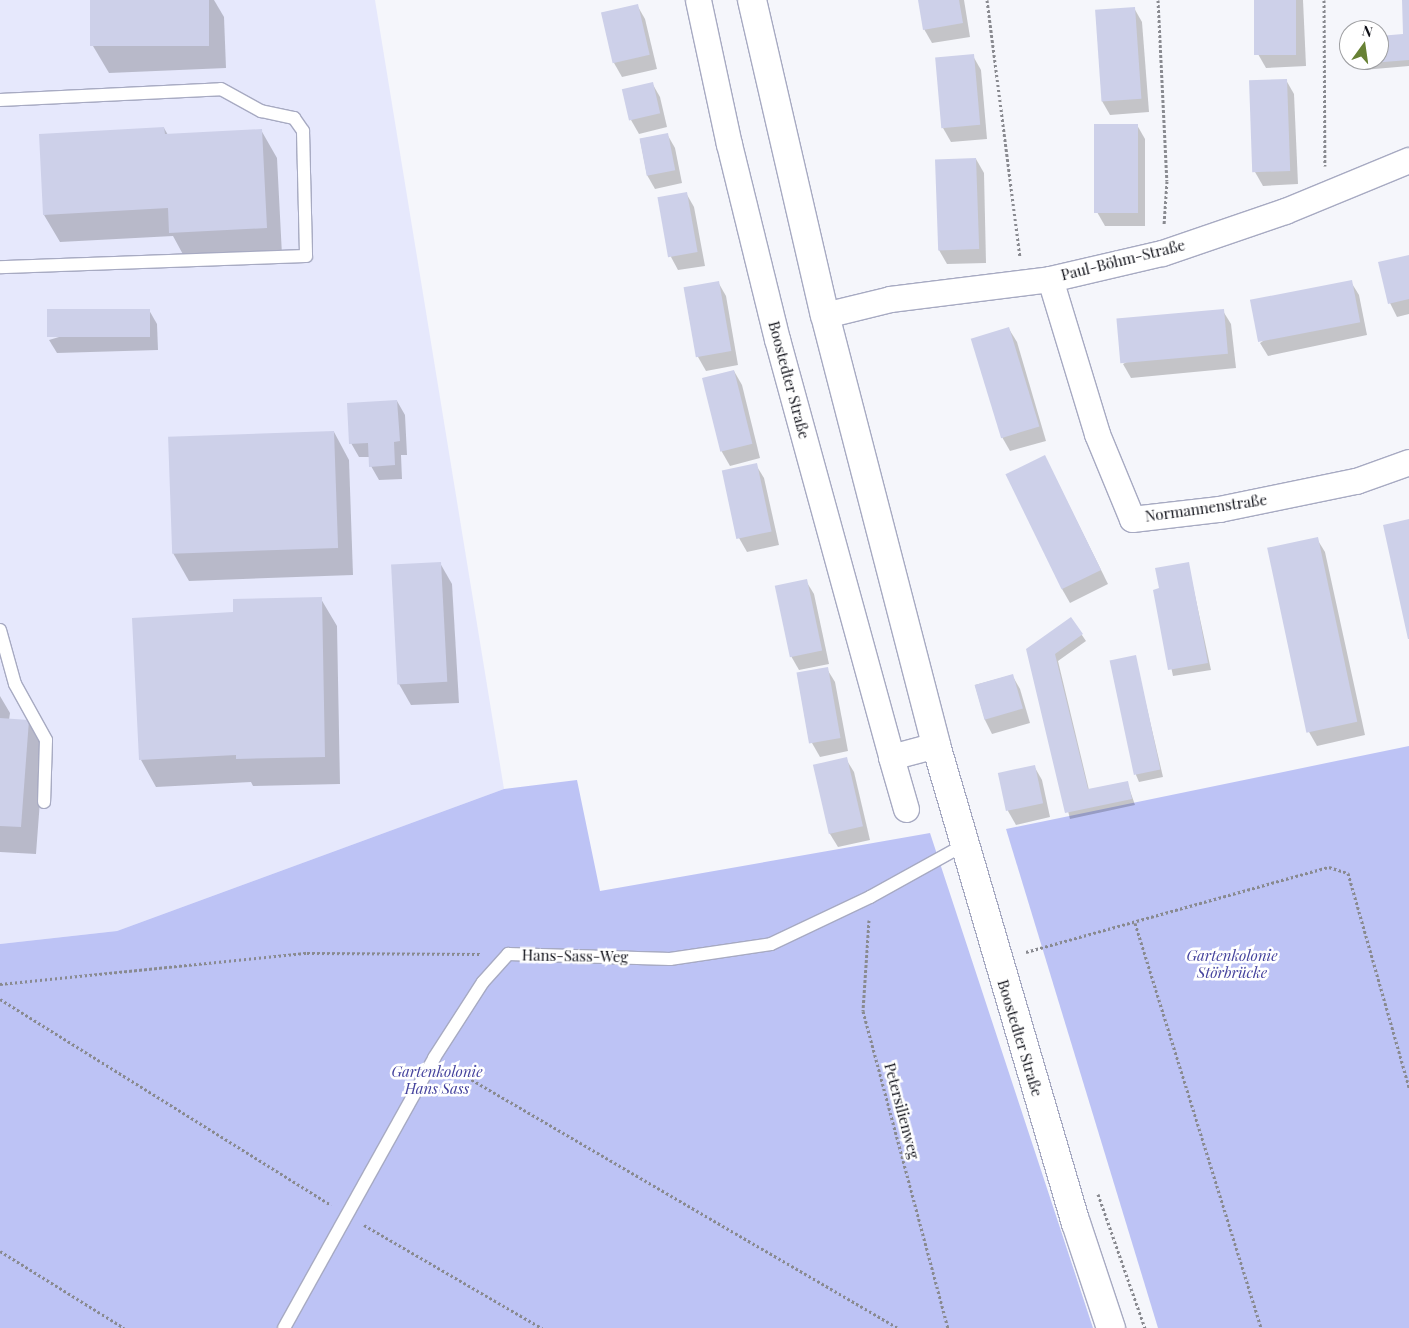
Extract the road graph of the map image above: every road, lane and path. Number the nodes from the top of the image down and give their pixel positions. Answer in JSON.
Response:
{"nodes":[{"id":1,"x":698,"y":0,"type":"edge"},
{"id":2,"x":752,"y":0,"type":"edge"},
{"id":3,"x":987,"y":0,"type":"edge"},
{"id":4,"x":1158,"y":0,"type":"edge"},
{"id":5,"x":1324,"y":0,"type":"edge"},
{"id":6,"x":0,"y":100,"type":"edge"},
{"id":7,"x":1409,"y":160,"type":"edge"},
{"id":8,"x":1325,"y":194,"type":"junction"},
{"id":9,"x":1162,"y":253,"type":"junction"},
{"id":10,"x":0,"y":268,"type":"edge"},
{"id":11,"x":1050,"y":278,"type":"junction"},
{"id":12,"x":1023,"y":283,"type":"junction"},
{"id":13,"x":825,"y":315,"type":"junction"},
{"id":14,"x":1409,"y":462,"type":"edge"},
{"id":15,"x":0,"y":630,"type":"edge"},
{"id":16,"x":936,"y":746,"type":"junction"},
{"id":17,"x":891,"y":757,"type":"junction"},
{"id":18,"x":44,"y":802,"type":"dead end"},
{"id":19,"x":906,"y":809,"type":"dead end"},
{"id":20,"x":964,"y":845,"type":"junction"},
{"id":21,"x":870,"y":897,"type":"junction"},
{"id":22,"x":1135,"y":923,"type":"junction"},
{"id":23,"x":508,"y":954,"type":"junction"},
{"id":24,"x":996,"y":957,"type":"junction"},
{"id":25,"x":0,"y":984,"type":"edge"},
{"id":26,"x":0,"y":999,"type":"edge"},
{"id":27,"x":434,"y":1058,"type":"junction"},
{"id":28,"x":1409,"y":1087,"type":"edge"},
{"id":29,"x":346,"y":1214,"type":"junction"},
{"id":30,"x":0,"y":1251,"type":"edge"},
{"id":31,"x":124,"y":1328,"type":"edge"},
{"id":32,"x":284,"y":1328,"type":"edge"},
{"id":33,"x":542,"y":1328,"type":"edge"},
{"id":34,"x":898,"y":1328,"type":"edge"},
{"id":35,"x":948,"y":1328,"type":"edge"},
{"id":36,"x":1111,"y":1328,"type":"edge"},
{"id":37,"x":1261,"y":1328,"type":"edge"}],
"edges":[{"from":1,"to":17,"type":"street","name":"Boostedter Straße"},
{"from":2,"to":13,"type":"street","name":"Boostedter Straße"},
{"from":3,"to":12,"type":"path"},
{"from":4,"to":9,"type":"path"},
{"from":5,"to":8,"type":"path"},
{"from":6,"to":10,"type":"lane"},
{"from":7,"to":8,"type":"street","name":"Paul-Böhm-Straße"},
{"from":8,"to":9,"type":"street","name":"Paul-Böhm-Straße"},
{"from":9,"to":11,"type":"street","name":"Paul-Böhm-Straße"},
{"from":11,"to":12,"type":"street","name":"Paul-Böhm-Straße"},
{"from":11,"to":14,"type":"street","name":"Normannenstraße"},
{"from":12,"to":13,"type":"street","name":"Paul-Böhm-Straße"},
{"from":13,"to":16,"type":"street","name":"Boostedter Straße"},
{"from":15,"to":18,"type":"lane"},
{"from":16,"to":17,"type":"street"},
{"from":16,"to":20,"type":"street","name":"Boostedter Straße"},
{"from":17,"to":19,"type":"street","name":"Boostedter Straße"},
{"from":20,"to":21,"type":"lane","name":"Hans-Sass-Weg"},
{"from":20,"to":24,"type":"street","name":"Boostedter Straße"},
{"from":21,"to":23,"type":"lane","name":"Hans-Sass-Weg"},
{"from":21,"to":35,"type":"path","name":"Petersilienweg"},
{"from":22,"to":24,"type":"path"},
{"from":22,"to":28,"type":"path"},
{"from":22,"to":37,"type":"path"},
{"from":23,"to":25,"type":"path"},
{"from":23,"to":27,"type":"lane","name":"Hans-Sass-Weg"},
{"from":24,"to":36,"type":"street","name":"Boostedter Straße"},
{"from":26,"to":29,"type":"path"},
{"from":27,"to":29,"type":"lane","name":"Hans-Sass-Weg"},
{"from":27,"to":34,"type":"path"},
{"from":29,"to":32,"type":"lane","name":"Hans-Sass-Weg"},
{"from":29,"to":33,"type":"path"},
{"from":30,"to":31,"type":"path"}]}
